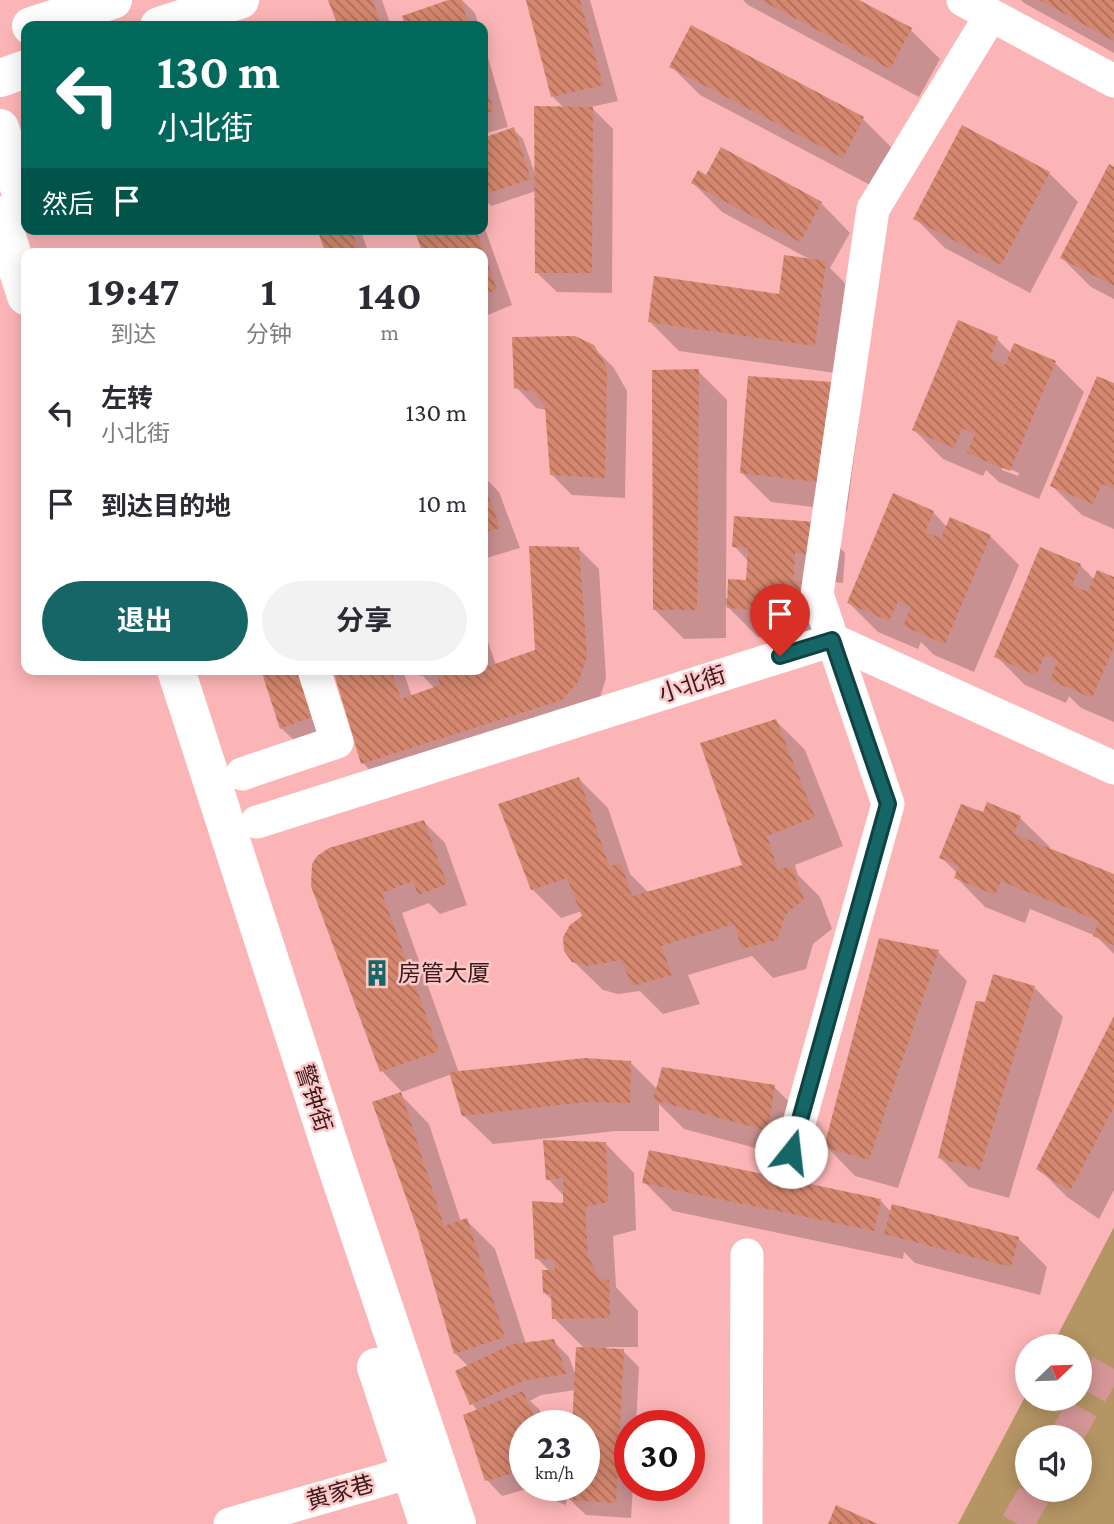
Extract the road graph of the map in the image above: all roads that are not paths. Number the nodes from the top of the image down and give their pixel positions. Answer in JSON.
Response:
{"nodes":[{"id":1,"x":113,"y":0,"type":"edge"},
{"id":2,"x":240,"y":0,"type":"edge"},
{"id":3,"x":977,"y":8,"type":"edge"},
{"id":4,"x":48,"y":21,"type":"edge"},
{"id":5,"x":175,"y":21,"type":"edge"},
{"id":6,"x":21,"y":30,"type":"edge"},
{"id":7,"x":0,"y":36,"type":"edge"},
{"id":8,"x":21,"y":71,"type":"edge"},
{"id":9,"x":0,"y":78,"type":"edge"},
{"id":10,"x":1114,"y":80,"type":"edge"},
{"id":11,"x":0,"y":128,"type":"edge"},
{"id":12,"x":21,"y":193,"type":"edge"},
{"id":13,"x":0,"y":215,"type":"edge"},
{"id":14,"x":21,"y":280,"type":"edge"},
{"id":15,"x":832,"y":640,"type":"junction"},
{"id":16,"x":150,"y":675,"type":"edge"},
{"id":17,"x":178,"y":675,"type":"edge"},
{"id":18,"x":316,"y":675,"type":"edge"},
{"id":19,"x":1114,"y":768,"type":"edge"},
{"id":20,"x":242,"y":774,"type":"dead end"},
{"id":21,"x":257,"y":822,"type":"dead end"},
{"id":22,"x":791,"y":1152,"type":"dead end"},
{"id":23,"x":747,"y":1255,"type":"dead end"},
{"id":24,"x":411,"y":1472,"type":"junction"},
{"id":25,"x":230,"y":1524,"type":"edge"},
{"id":26,"x":428,"y":1524,"type":"edge"},
{"id":27,"x":457,"y":1524,"type":"edge"},
{"id":28,"x":746,"y":1524,"type":"edge"}],
"edges":[{"from":1,"to":4,"type":"main road"},
{"from":2,"to":5,"type":"main road"},
{"from":3,"to":10,"type":"street"},
{"from":3,"to":15,"type":"street"},
{"from":6,"to":7,"type":"main road"},
{"from":8,"to":9,"type":"main road"},
{"from":11,"to":12,"type":"main road"},
{"from":13,"to":14,"type":"main road"},
{"from":15,"to":19,"type":"street"},
{"from":15,"to":21,"type":"street","name":"小北街"},
{"from":15,"to":22,"type":"street"},
{"from":16,"to":24,"type":"main road","name":"警钟街"},
{"from":17,"to":27,"type":"main road","name":"警钟街"},
{"from":18,"to":20,"type":"street"},
{"from":23,"to":28,"type":"street"},
{"from":24,"to":25,"type":"street","name":"黄家巷"},
{"from":24,"to":26,"type":"main road","name":"警钟街"}]}
